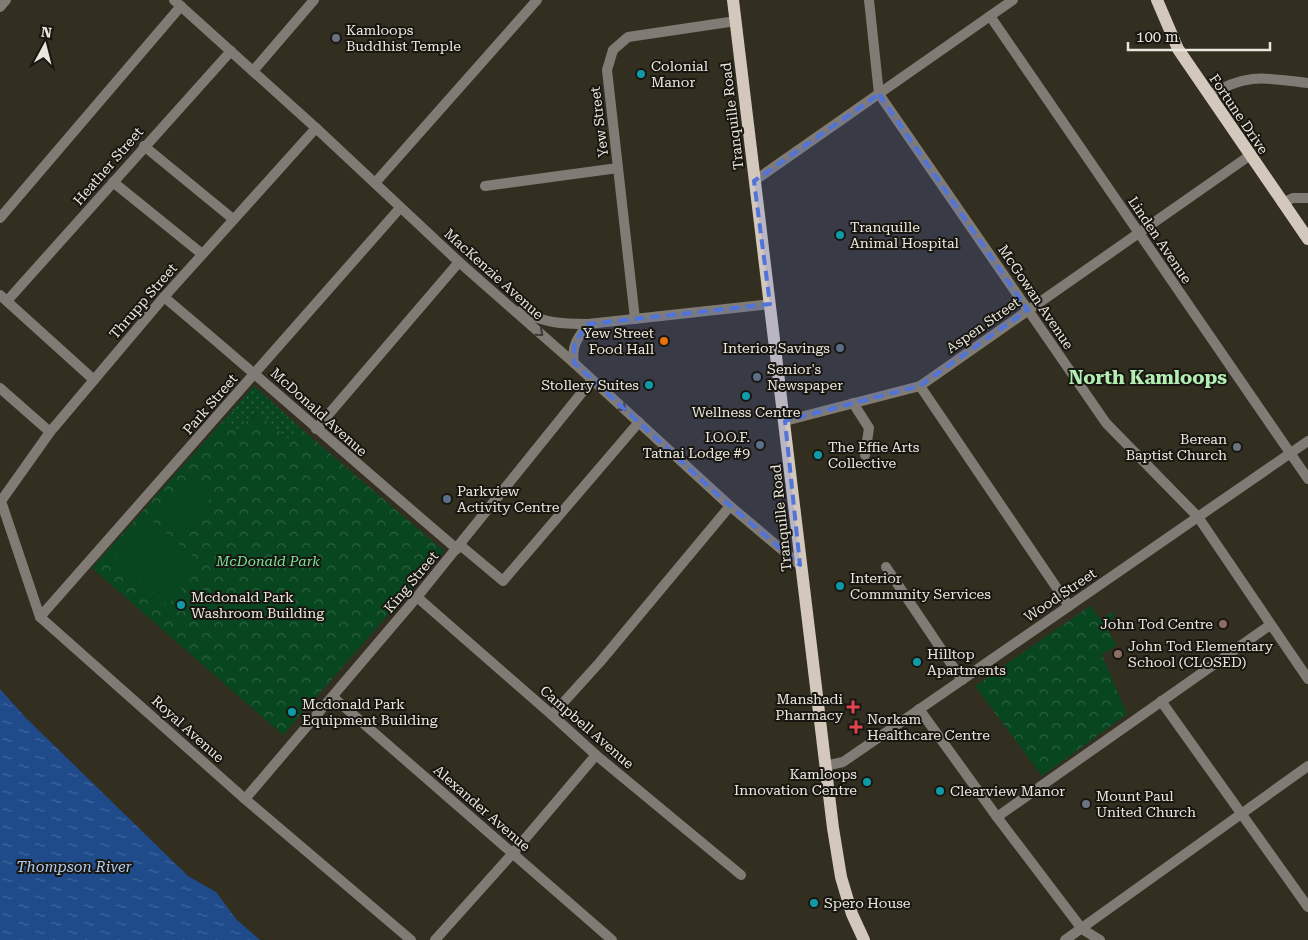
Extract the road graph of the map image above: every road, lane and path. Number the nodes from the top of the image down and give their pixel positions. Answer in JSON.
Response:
{"nodes":[{"id":1,"x":6,"y":0,"type":"edge"},
{"id":2,"x":314,"y":0,"type":"edge"},
{"id":3,"x":537,"y":0,"type":"edge"},
{"id":4,"x":733,"y":0,"type":"edge"},
{"id":5,"x":869,"y":0,"type":"edge"},
{"id":6,"x":1013,"y":0,"type":"edge"},
{"id":7,"x":1156,"y":0,"type":"edge"},
{"id":8,"x":177,"y":3,"type":"edge"},
{"id":9,"x":0,"y":7,"type":"edge"},
{"id":10,"x":990,"y":16,"type":"junction"},
{"id":11,"x":736,"y":21,"type":"junction"},
{"id":12,"x":231,"y":51,"type":"junction"},
{"id":13,"x":252,"y":71,"type":"junction"},
{"id":14,"x":1308,"y":83,"type":"edge"},
{"id":15,"x":879,"y":94,"type":"junction"},
{"id":16,"x":1209,"y":96,"type":"junction"},
{"id":17,"x":316,"y":128,"type":"junction"},
{"id":18,"x":144,"y":146,"type":"junction"},
{"id":19,"x":1249,"y":156,"type":"junction"},
{"id":20,"x":618,"y":168,"type":"junction"},
{"id":21,"x":754,"y":181,"type":"junction"},
{"id":22,"x":113,"y":182,"type":"junction"},
{"id":23,"x":374,"y":183,"type":"junction"},
{"id":24,"x":485,"y":186,"type":"dead end"},
{"id":25,"x":1308,"y":198,"type":"edge"},
{"id":26,"x":1282,"y":203,"type":"junction"},
{"id":27,"x":400,"y":208,"type":"junction"},
{"id":28,"x":0,"y":218,"type":"edge"},
{"id":29,"x":233,"y":219,"type":"junction"},
{"id":30,"x":1139,"y":233,"type":"junction"},
{"id":31,"x":1308,"y":239,"type":"edge"},
{"id":32,"x":202,"y":254,"type":"junction"},
{"id":33,"x":459,"y":262,"type":"junction"},
{"id":34,"x":164,"y":297,"type":"junction"},
{"id":35,"x":4,"y":298,"type":"edge"},
{"id":36,"x":506,"y":304,"type":"junction"},
{"id":37,"x":770,"y":304,"type":"junction"},
{"id":38,"x":1028,"y":310,"type":"junction"},
{"id":39,"x":635,"y":319,"type":"junction"},
{"id":40,"x":588,"y":324,"type":"junction"},
{"id":41,"x":574,"y":363,"type":"junction"},
{"id":42,"x":255,"y":373,"type":"junction"},
{"id":43,"x":94,"y":380,"type":"junction"},
{"id":44,"x":592,"y":380,"type":"junction"},
{"id":45,"x":920,"y":386,"type":"junction"},
{"id":46,"x":0,"y":388,"type":"edge"},
{"id":47,"x":853,"y":404,"type":"junction"},
{"id":48,"x":785,"y":421,"type":"junction"},
{"id":49,"x":639,"y":422,"type":"junction"},
{"id":50,"x":316,"y":429,"type":"junction"},
{"id":51,"x":50,"y":432,"type":"junction"},
{"id":52,"x":1308,"y":441,"type":"edge"},
{"id":53,"x":1290,"y":453,"type":"junction"},
{"id":54,"x":865,"y":455,"type":"dead end"},
{"id":55,"x":1308,"y":479,"type":"edge"},
{"id":56,"x":1,"y":502,"type":"edge"},
{"id":57,"x":730,"y":506,"type":"junction"},
{"id":58,"x":1198,"y":517,"type":"junction"},
{"id":59,"x":458,"y":547,"type":"junction"},
{"id":60,"x":800,"y":565,"type":"junction"},
{"id":61,"x":886,"y":567,"type":"dead end"},
{"id":62,"x":417,"y":597,"type":"junction"},
{"id":63,"x":1070,"y":606,"type":"junction"},
{"id":64,"x":40,"y":617,"type":"junction"},
{"id":65,"x":1270,"y":625,"type":"junction"},
{"id":66,"x":1308,"y":679,"type":"edge"},
{"id":67,"x":962,"y":680,"type":"junction"},
{"id":68,"x":333,"y":697,"type":"junction"},
{"id":69,"x":1161,"y":702,"type":"junction"},
{"id":70,"x":919,"y":709,"type":"junction"},
{"id":71,"x":552,"y":715,"type":"junction"},
{"id":72,"x":596,"y":756,"type":"junction"},
{"id":73,"x":826,"y":766,"type":"junction"},
{"id":74,"x":1308,"y":766,"type":"edge"},
{"id":75,"x":245,"y":799,"type":"junction"},
{"id":76,"x":1241,"y":814,"type":"junction"},
{"id":77,"x":997,"y":817,"type":"junction"},
{"id":78,"x":513,"y":853,"type":"junction"},
{"id":79,"x":741,"y":875,"type":"dead end"},
{"id":80,"x":1308,"y":907,"type":"edge"},
{"id":81,"x":1082,"y":929,"type":"junction"},
{"id":82,"x":411,"y":940,"type":"edge"},
{"id":83,"x":435,"y":940,"type":"edge"},
{"id":84,"x":612,"y":940,"type":"edge"},
{"id":85,"x":864,"y":940,"type":"edge"},
{"id":86,"x":1065,"y":940,"type":"edge"},
{"id":87,"x":1100,"y":940,"type":"edge"}],
"edges":[{"from":1,"to":9,"type":"street"},
{"from":2,"to":13,"type":"street"},
{"from":3,"to":23,"type":"street"},
{"from":4,"to":11,"type":"main road","name":"Tranquille Road"},
{"from":5,"to":15,"type":"street","name":"McGowan Avenue"},
{"from":6,"to":10,"type":"street"},
{"from":7,"to":16,"type":"main road","name":"Fortune Drive"},
{"from":8,"to":12,"type":"street","name":"MacKenzie Avenue"},
{"from":8,"to":28,"type":"street"},
{"from":10,"to":15,"type":"street"},
{"from":10,"to":30,"type":"street","name":"Linden Avenue"},
{"from":11,"to":20,"type":"street","name":"Yew Street"},
{"from":11,"to":21,"type":"main road","name":"Tranquille Road"},
{"from":12,"to":13,"type":"street","name":"MacKenzie Avenue"},
{"from":12,"to":18,"type":"street","name":"Heather Street"},
{"from":13,"to":17,"type":"street","name":"MacKenzie Avenue"},
{"from":14,"to":16,"type":"street"},
{"from":15,"to":21,"type":"street"},
{"from":15,"to":38,"type":"street","name":"McGowan Avenue"},
{"from":16,"to":19,"type":"main road","name":"Fortune Drive"},
{"from":17,"to":23,"type":"street","name":"MacKenzie Avenue"},
{"from":17,"to":29,"type":"street","name":"Thrupp Street"},
{"from":18,"to":22,"type":"street","name":"Heather Street"},
{"from":18,"to":29,"type":"street"},
{"from":19,"to":26,"type":"main road","name":"Fortune Drive"},
{"from":19,"to":30,"type":"street","name":"Aspen Street"},
{"from":20,"to":24,"type":"street"},
{"from":20,"to":39,"type":"street","name":"Yew Street"},
{"from":21,"to":37,"type":"main road","name":"Tranquille Road"},
{"from":22,"to":32,"type":"street"},
{"from":22,"to":35,"type":"street","name":"Heather Street"},
{"from":23,"to":27,"type":"street","name":"MacKenzie Avenue"},
{"from":25,"to":26,"type":"street"},
{"from":26,"to":31,"type":"main road","name":"Fortune Drive"},
{"from":27,"to":33,"type":"street","name":"MacKenzie Avenue"},
{"from":27,"to":42,"type":"street","name":"Park Street"},
{"from":29,"to":32,"type":"street","name":"Thrupp Street"},
{"from":30,"to":38,"type":"street","name":"Aspen Street"},
{"from":30,"to":53,"type":"street","name":"Linden Avenue"},
{"from":32,"to":34,"type":"street","name":"Thrupp Street"},
{"from":33,"to":36,"type":"street","name":"MacKenzie Avenue"},
{"from":33,"to":50,"type":"street"},
{"from":34,"to":42,"type":"street","name":"McDonald Avenue"},
{"from":34,"to":43,"type":"street","name":"Thrupp Street"},
{"from":35,"to":43,"type":"street"},
{"from":36,"to":40,"type":"street"},
{"from":36,"to":41,"type":"street","name":"MacKenzie Avenue","one_way":true},
{"from":37,"to":39,"type":"street"},
{"from":37,"to":48,"type":"main road","name":"Tranquille Road"},
{"from":38,"to":45,"type":"street","name":"Aspen Street"},
{"from":38,"to":58,"type":"street","name":"McGowan Avenue"},
{"from":39,"to":40,"type":"street"},
{"from":40,"to":41,"type":"street"},
{"from":41,"to":44,"type":"street","name":"MacKenzie Avenue"},
{"from":42,"to":50,"type":"street","name":"McDonald Avenue"},
{"from":42,"to":64,"type":"street","name":"Park Street"},
{"from":43,"to":51,"type":"street","name":"Thrupp Street"},
{"from":44,"to":49,"type":"street","name":"MacKenzie Avenue","one_way":true},
{"from":44,"to":59,"type":"street","name":"King Street"},
{"from":45,"to":47,"type":"street","name":"Aspen Street"},
{"from":45,"to":63,"type":"street"},
{"from":46,"to":51,"type":"street"},
{"from":47,"to":48,"type":"street","name":"Aspen Street"},
{"from":47,"to":54,"type":"street"},
{"from":48,"to":60,"type":"main road","name":"Tranquille Road"},
{"from":49,"to":57,"type":"street","name":"MacKenzie Avenue"},
{"from":49,"to":59,"type":"street","name":"McDonald Avenue"},
{"from":50,"to":59,"type":"street","name":"McDonald Avenue"},
{"from":51,"to":56,"type":"street","name":"Thrupp Street"},
{"from":52,"to":53,"type":"street","name":"Wood Street"},
{"from":53,"to":55,"type":"street","name":"Linden Avenue"},
{"from":53,"to":58,"type":"street","name":"Wood Street"},
{"from":56,"to":64,"type":"street","name":"Royal Avenue"},
{"from":57,"to":60,"type":"street","name":"MacKenzie Avenue"},
{"from":57,"to":71,"type":"street"},
{"from":58,"to":63,"type":"street","name":"Wood Street"},
{"from":58,"to":65,"type":"street","name":"McGowan Avenue"},
{"from":59,"to":62,"type":"street","name":"King Street"},
{"from":60,"to":73,"type":"main road","name":"Tranquille Road"},
{"from":61,"to":67,"type":"street"},
{"from":62,"to":68,"type":"street","name":"King Street"},
{"from":62,"to":71,"type":"street","name":"Campbell Avenue"},
{"from":63,"to":67,"type":"street","name":"Wood Street"},
{"from":64,"to":75,"type":"street","name":"Royal Avenue"},
{"from":65,"to":66,"type":"street","name":"McGowan Avenue"},
{"from":65,"to":69,"type":"street"},
{"from":67,"to":70,"type":"street","name":"Wood Street"},
{"from":68,"to":75,"type":"street","name":"King Street"},
{"from":68,"to":78,"type":"street","name":"Alexander Avenue"},
{"from":69,"to":76,"type":"street"},
{"from":69,"to":77,"type":"street"},
{"from":70,"to":73,"type":"street","name":"Wood Street"},
{"from":70,"to":77,"type":"street"},
{"from":71,"to":72,"type":"street","name":"Campbell Avenue"},
{"from":72,"to":78,"type":"street"},
{"from":72,"to":79,"type":"street","name":"Campbell Avenue"},
{"from":73,"to":85,"type":"main road","name":"Tranquille Road"},
{"from":74,"to":76,"type":"street"},
{"from":75,"to":82,"type":"street","name":"Royal Avenue"},
{"from":76,"to":80,"type":"street"},
{"from":76,"to":81,"type":"street"},
{"from":77,"to":81,"type":"street"},
{"from":78,"to":83,"type":"street"},
{"from":78,"to":84,"type":"street","name":"Alexander Avenue"},
{"from":81,"to":86,"type":"street"},
{"from":81,"to":87,"type":"street"}]}
